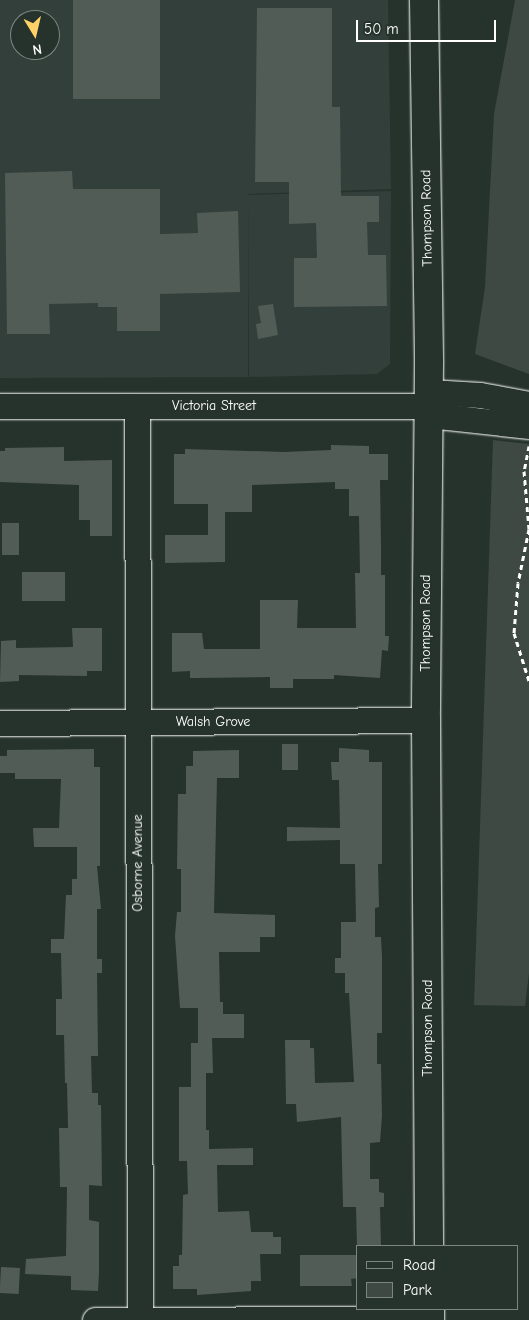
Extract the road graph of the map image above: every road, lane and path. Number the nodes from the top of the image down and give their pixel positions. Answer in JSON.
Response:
{"nodes":[{"id":1,"x":424,"y":0,"type":"edge"},
{"id":2,"x":429,"y":404,"type":"junction"},
{"id":3,"x":529,"y":404,"type":"edge"},
{"id":4,"x":0,"y":406,"type":"edge"},
{"id":5,"x":137,"y":406,"type":"junction"},
{"id":6,"x":529,"y":426,"type":"edge"},
{"id":7,"x":529,"y":446,"type":"edge"},
{"id":8,"x":529,"y":681,"type":"edge"},
{"id":9,"x":426,"y":720,"type":"junction"},
{"id":10,"x":138,"y":722,"type":"junction"},
{"id":11,"x":0,"y":723,"type":"edge"},
{"id":12,"x":429,"y":1245,"type":"edge"},
{"id":13,"x":430,"y":1316,"type":"edge"},
{"id":14,"x":95,"y":1320,"type":"edge"},
{"id":15,"x":140,"y":1320,"type":"edge"}],
"edges":[{"from":1,"to":2,"type":"main road","name":"Thompson Road"},
{"from":2,"to":3,"type":"street"},
{"from":2,"to":5,"type":"street","name":"Victoria Street"},
{"from":2,"to":6,"type":"street"},
{"from":2,"to":9,"type":"main road","name":"Thompson Road"},
{"from":4,"to":5,"type":"street","name":"Victoria Street"},
{"from":5,"to":10,"type":"street","name":"Osborne Avenue"},
{"from":7,"to":8,"type":"path"},
{"from":9,"to":10,"type":"street","name":"Walsh Grove"},
{"from":9,"to":12,"type":"main road","name":"Thompson Road"},
{"from":10,"to":11,"type":"street","name":"Walsh Grove"},
{"from":10,"to":15,"type":"street","name":"Osborne Avenue"},
{"from":13,"to":15,"type":"street"},
{"from":14,"to":15,"type":"street"}]}
